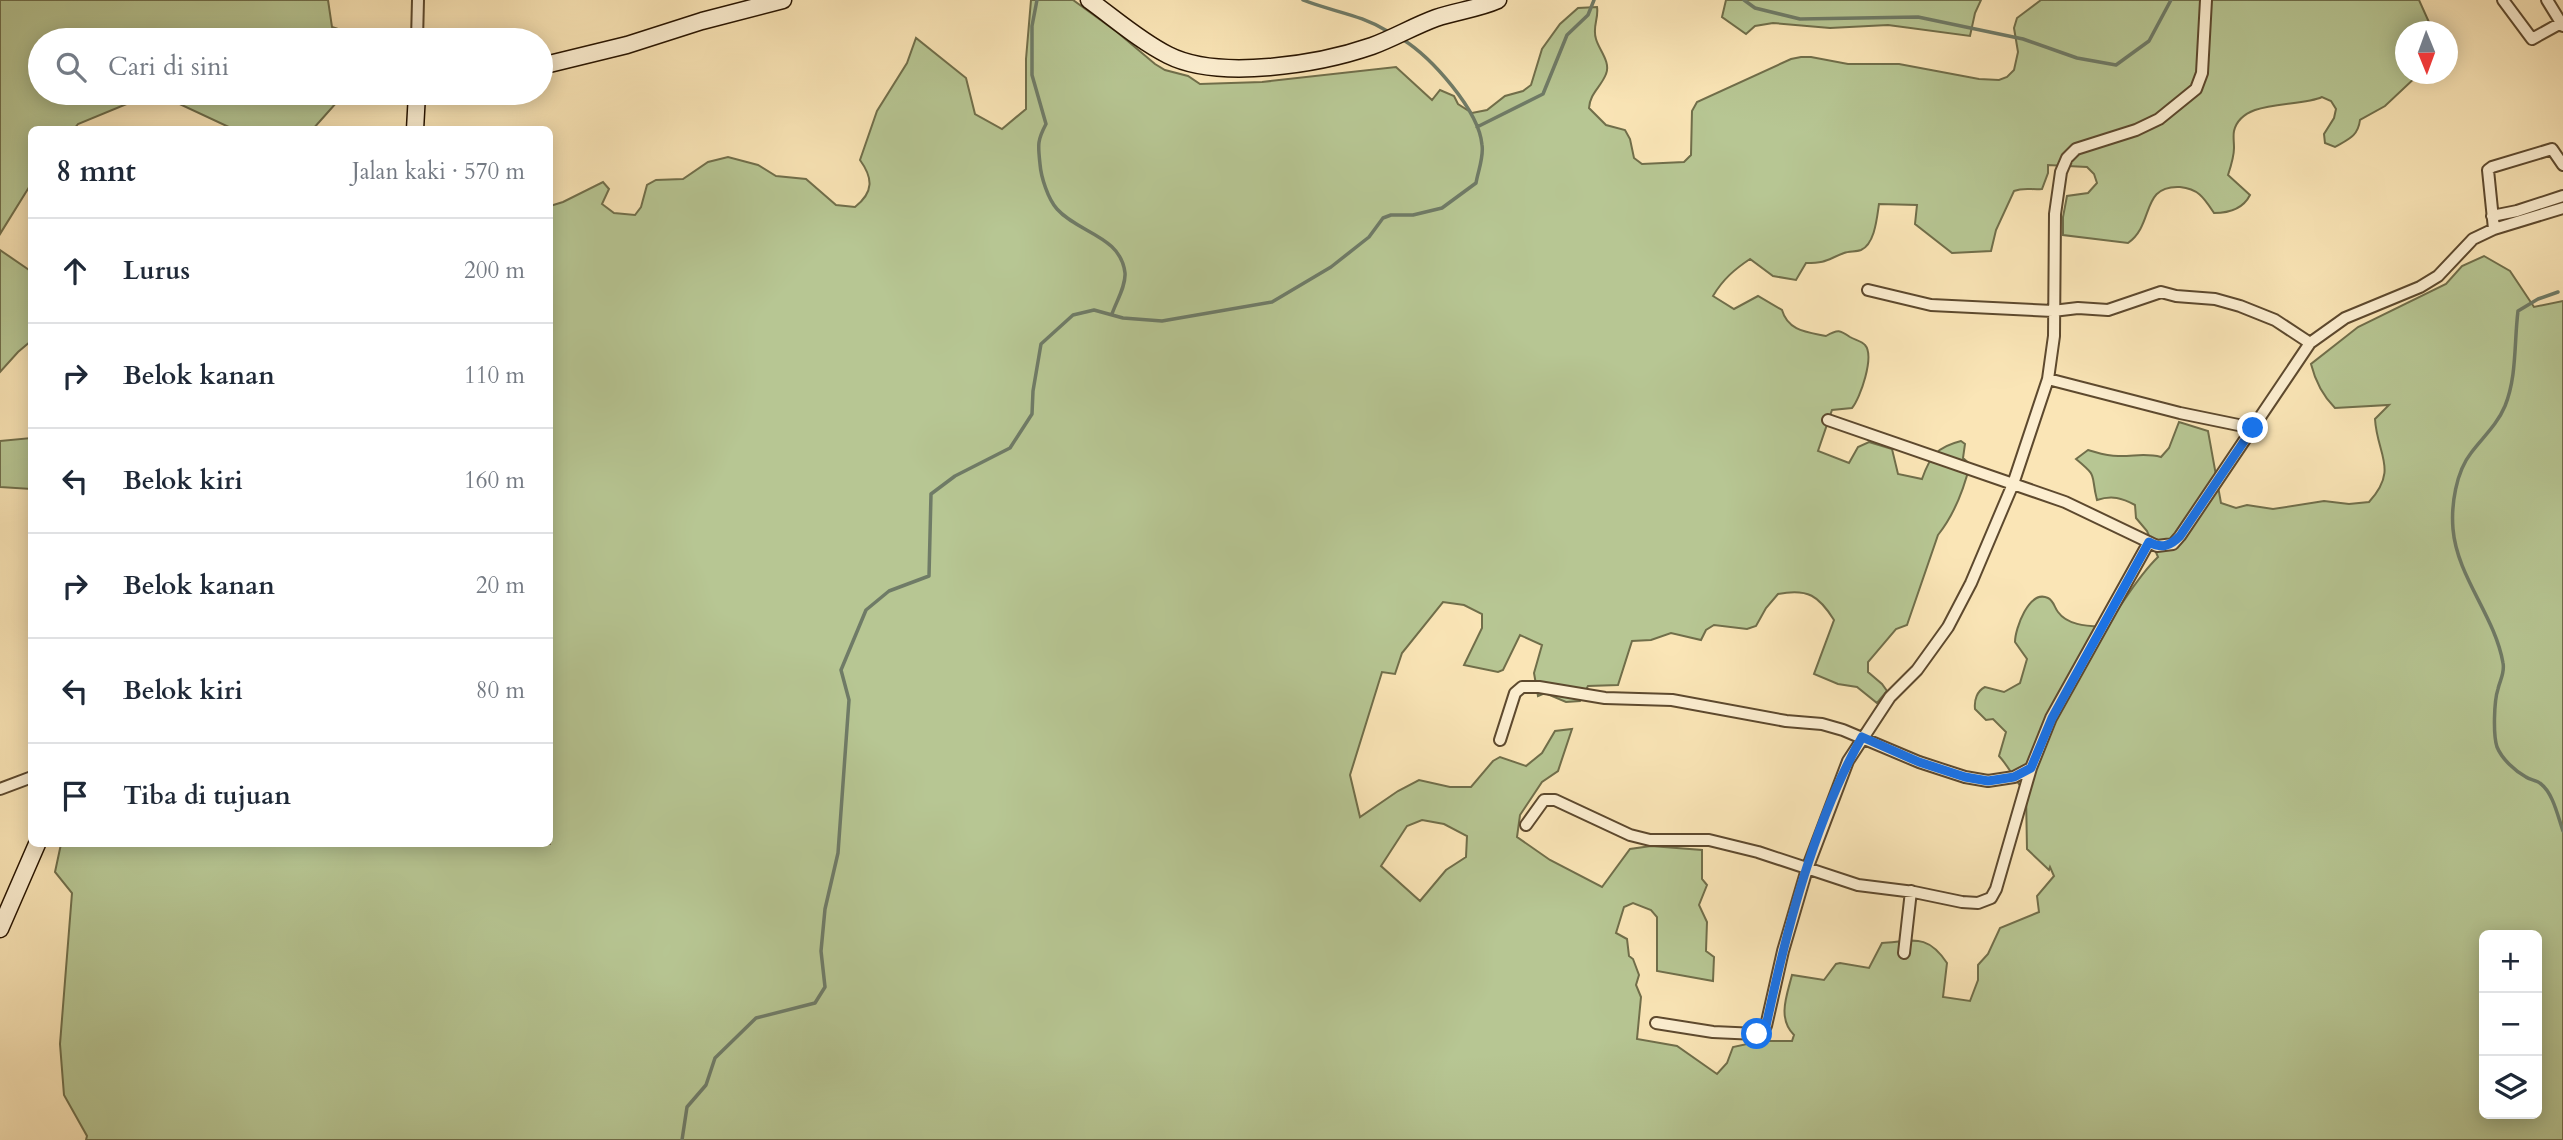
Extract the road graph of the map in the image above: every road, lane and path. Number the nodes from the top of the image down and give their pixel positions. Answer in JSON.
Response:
{"nodes":[{"id":1,"x":418,"y":0,"type":"edge"},
{"id":2,"x":783,"y":0,"type":"edge"},
{"id":3,"x":1089,"y":0,"type":"edge"},
{"id":4,"x":1498,"y":0,"type":"edge"},
{"id":5,"x":2206,"y":0,"type":"edge"},
{"id":6,"x":2503,"y":0,"type":"edge"},
{"id":7,"x":2547,"y":0,"type":"edge"},
{"id":8,"x":2561,"y":19,"type":"edge"},
{"id":9,"x":417,"y":28,"type":"edge"},
{"id":10,"x":553,"y":63,"type":"edge"},
{"id":11,"x":416,"y":105,"type":"edge"},
{"id":12,"x":415,"y":126,"type":"edge"},
{"id":13,"x":2563,"y":165,"type":"edge"},
{"id":14,"x":2563,"y":196,"type":"edge"},
{"id":15,"x":2563,"y":208,"type":"edge"},
{"id":16,"x":2492,"y":216,"type":"junction"},
{"id":17,"x":2494,"y":229,"type":"junction"},
{"id":18,"x":1868,"y":290,"type":"dead end"},
{"id":19,"x":2053,"y":310,"type":"junction"},
{"id":20,"x":2310,"y":343,"type":"junction"},
{"id":21,"x":2048,"y":379,"type":"junction"},
{"id":22,"x":1828,"y":420,"type":"dead end"},
{"id":23,"x":2253,"y":428,"type":"junction"},
{"id":24,"x":2013,"y":484,"type":"junction"},
{"id":25,"x":2149,"y":542,"type":"junction"},
{"id":26,"x":1862,"y":737,"type":"junction"},
{"id":27,"x":1500,"y":740,"type":"dead end"},
{"id":28,"x":2031,"y":768,"type":"junction"},
{"id":29,"x":28,"y":778,"type":"edge"},
{"id":30,"x":0,"y":789,"type":"edge"},
{"id":31,"x":1526,"y":825,"type":"dead end"},
{"id":32,"x":36,"y":847,"type":"edge"},
{"id":33,"x":1807,"y":869,"type":"junction"},
{"id":34,"x":1911,"y":891,"type":"junction"},
{"id":35,"x":0,"y":929,"type":"edge"},
{"id":36,"x":1904,"y":953,"type":"dead end"},
{"id":37,"x":1656,"y":1023,"type":"dead end"}],
"edges":[{"from":1,"to":9,"type":"street"},
{"from":2,"to":10,"type":"main road"},
{"from":3,"to":4,"type":"main road"},
{"from":5,"to":19,"type":"street"},
{"from":6,"to":8,"type":"street"},
{"from":7,"to":8,"type":"street"},
{"from":11,"to":12,"type":"main road"},
{"from":13,"to":16,"type":"street"},
{"from":14,"to":16,"type":"street"},
{"from":15,"to":17,"type":"street"},
{"from":16,"to":17,"type":"street"},
{"from":17,"to":20,"type":"street"},
{"from":18,"to":19,"type":"street"},
{"from":19,"to":20,"type":"street"},
{"from":19,"to":21,"type":"street"},
{"from":20,"to":23,"type":"street"},
{"from":21,"to":23,"type":"street"},
{"from":21,"to":24,"type":"street"},
{"from":22,"to":24,"type":"street"},
{"from":23,"to":25,"type":"street"},
{"from":24,"to":25,"type":"street"},
{"from":24,"to":26,"type":"street"},
{"from":25,"to":28,"type":"street"},
{"from":26,"to":27,"type":"street"},
{"from":26,"to":28,"type":"street"},
{"from":26,"to":33,"type":"street"},
{"from":28,"to":34,"type":"street"},
{"from":29,"to":30,"type":"street"},
{"from":31,"to":33,"type":"street"},
{"from":32,"to":35,"type":"main road"},
{"from":33,"to":34,"type":"street"},
{"from":33,"to":37,"type":"street"},
{"from":34,"to":36,"type":"street"}]}
